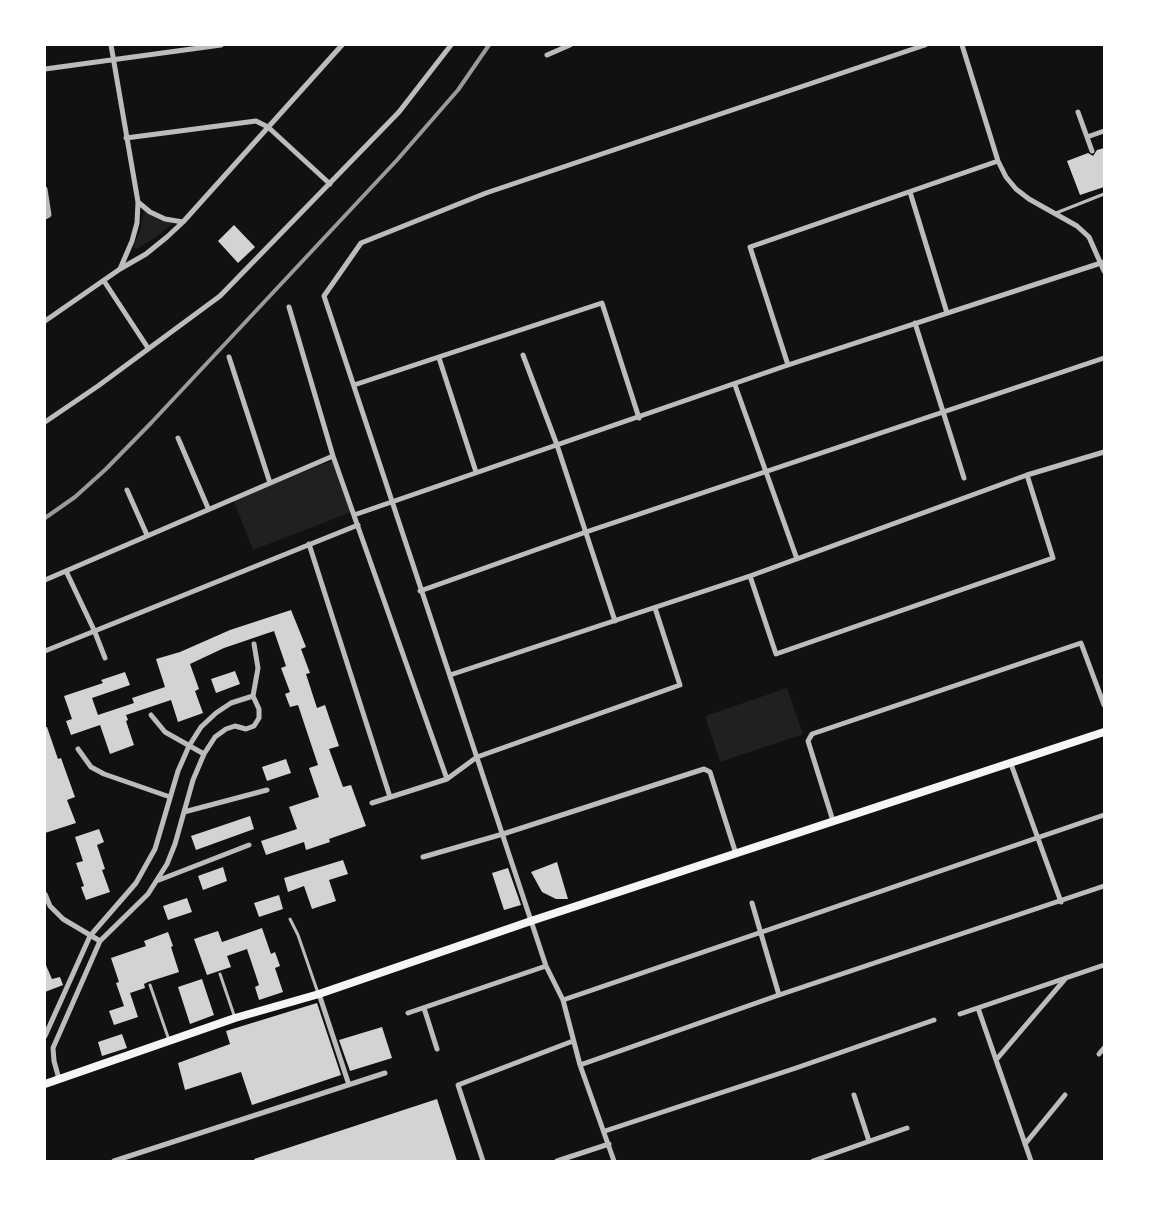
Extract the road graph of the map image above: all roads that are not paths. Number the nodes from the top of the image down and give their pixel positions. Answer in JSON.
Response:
{"nodes":[{"id":1,"x":111,"y":45,"type":"edge"},
{"id":2,"x":221,"y":45,"type":"edge"},
{"id":3,"x":342,"y":45,"type":"edge"},
{"id":4,"x":451,"y":45,"type":"edge"},
{"id":5,"x":570,"y":45,"type":"edge"},
{"id":6,"x":925,"y":45,"type":"edge"},
{"id":7,"x":962,"y":45,"type":"edge"},
{"id":8,"x":548,"y":55,"type":"dead end"},
{"id":9,"x":112,"y":59,"type":"junction"},
{"id":10,"x":45,"y":69,"type":"edge"},
{"id":11,"x":1078,"y":112,"type":"dead end"},
{"id":12,"x":268,"y":127,"type":"junction"},
{"id":13,"x":1104,"y":131,"type":"edge"},
{"id":14,"x":1087,"y":137,"type":"junction"},
{"id":15,"x":126,"y":138,"type":"junction"},
{"id":16,"x":1092,"y":151,"type":"dead end"},
{"id":17,"x":998,"y":161,"type":"junction"},
{"id":18,"x":330,"y":184,"type":"junction"},
{"id":19,"x":45,"y":189,"type":"edge"},
{"id":20,"x":910,"y":192,"type":"junction"},
{"id":21,"x":1104,"y":194,"type":"edge"},
{"id":22,"x":46,"y":199,"type":"edge"},
{"id":23,"x":138,"y":202,"type":"junction"},
{"id":24,"x":1056,"y":213,"type":"junction"},
{"id":25,"x":45,"y":217,"type":"edge"},
{"id":26,"x":183,"y":222,"type":"junction"},
{"id":27,"x":1103,"y":263,"type":"edge"},
{"id":28,"x":120,"y":269,"type":"junction"},
{"id":29,"x":1104,"y":271,"type":"edge"},
{"id":30,"x":104,"y":281,"type":"junction"},
{"id":31,"x":289,"y":307,"type":"dead end"},
{"id":32,"x":947,"y":313,"type":"junction"},
{"id":33,"x":45,"y":321,"type":"edge"},
{"id":34,"x":915,"y":323,"type":"junction"},
{"id":35,"x":148,"y":348,"type":"junction"},
{"id":36,"x":523,"y":355,"type":"dead end"},
{"id":37,"x":228,"y":357,"type":"dead end"},
{"id":38,"x":439,"y":358,"type":"junction"},
{"id":39,"x":1104,"y":358,"type":"edge"},
{"id":40,"x":788,"y":365,"type":"junction"},
{"id":41,"x":354,"y":385,"type":"junction"},
{"id":42,"x":735,"y":385,"type":"junction"},
{"id":43,"x":945,"y":413,"type":"junction"},
{"id":44,"x":639,"y":418,"type":"junction"},
{"id":45,"x":45,"y":422,"type":"edge"},
{"id":46,"x":178,"y":438,"type":"dead end"},
{"id":47,"x":557,"y":445,"type":"junction"},
{"id":48,"x":1104,"y":452,"type":"edge"},
{"id":49,"x":333,"y":456,"type":"junction"},
{"id":50,"x":476,"y":472,"type":"junction"},
{"id":51,"x":765,"y":472,"type":"junction"},
{"id":52,"x":1027,"y":475,"type":"junction"},
{"id":53,"x":964,"y":477,"type":"dead end"},
{"id":54,"x":270,"y":483,"type":"junction"},
{"id":55,"x":128,"y":490,"type":"dead end"},
{"id":56,"x":392,"y":502,"type":"junction"},
{"id":57,"x":208,"y":508,"type":"junction"},
{"id":58,"x":354,"y":515,"type":"junction"},
{"id":59,"x":357,"y":525,"type":"junction"},
{"id":60,"x":586,"y":532,"type":"junction"},
{"id":61,"x":147,"y":535,"type":"junction"},
{"id":62,"x":309,"y":543,"type":"junction"},
{"id":63,"x":797,"y":559,"type":"junction"},
{"id":64,"x":66,"y":571,"type":"junction"},
{"id":65,"x":750,"y":576,"type":"junction"},
{"id":66,"x":45,"y":580,"type":"edge"},
{"id":67,"x":420,"y":591,"type":"junction"},
{"id":68,"x":655,"y":608,"type":"junction"},
{"id":69,"x":615,"y":621,"type":"junction"},
{"id":70,"x":94,"y":630,"type":"junction"},
{"id":71,"x":254,"y":644,"type":"dead end"},
{"id":72,"x":45,"y":651,"type":"edge"},
{"id":73,"x":105,"y":658,"type":"dead end"},
{"id":74,"x":450,"y":675,"type":"junction"},
{"id":75,"x":253,"y":696,"type":"junction"},
{"id":76,"x":1104,"y":705,"type":"edge"},
{"id":77,"x":151,"y":715,"type":"dead end"},
{"id":78,"x":1104,"y":732,"type":"edge"},
{"id":79,"x":189,"y":746,"type":"junction"},
{"id":80,"x":78,"y":749,"type":"dead end"},
{"id":81,"x":204,"y":754,"type":"junction"},
{"id":82,"x":477,"y":757,"type":"junction"},
{"id":83,"x":1011,"y":764,"type":"junction"},
{"id":84,"x":447,"y":779,"type":"junction"},
{"id":85,"x":267,"y":790,"type":"dead end"},
{"id":86,"x":170,"y":797,"type":"junction"},
{"id":87,"x":390,"y":797,"type":"junction"},
{"id":88,"x":372,"y":803,"type":"dead end"},
{"id":89,"x":184,"y":812,"type":"junction"},
{"id":90,"x":1104,"y":815,"type":"edge"},
{"id":91,"x":832,"y":821,"type":"junction"},
{"id":92,"x":503,"y":834,"type":"junction"},
{"id":93,"x":1038,"y":838,"type":"junction"},
{"id":94,"x":249,"y":845,"type":"dead end"},
{"id":95,"x":736,"y":854,"type":"junction"},
{"id":96,"x":423,"y":857,"type":"dead end"},
{"id":97,"x":157,"y":880,"type":"junction"},
{"id":98,"x":1104,"y":886,"type":"edge"},
{"id":99,"x":45,"y":894,"type":"edge"},
{"id":100,"x":1061,"y":902,"type":"junction"},
{"id":101,"x":752,"y":903,"type":"dead end"},
{"id":102,"x":290,"y":919,"type":"dead end"},
{"id":103,"x":531,"y":921,"type":"junction"},
{"id":104,"x":761,"y":932,"type":"junction"},
{"id":105,"x":90,"y":936,"type":"junction"},
{"id":106,"x":100,"y":941,"type":"junction"},
{"id":107,"x":1104,"y":965,"type":"edge"},
{"id":108,"x":546,"y":966,"type":"junction"},
{"id":109,"x":220,"y":974,"type":"dead end"},
{"id":110,"x":1068,"y":977,"type":"junction"},
{"id":111,"x":150,"y":985,"type":"dead end"},
{"id":112,"x":319,"y":994,"type":"junction"},
{"id":113,"x":780,"y":995,"type":"junction"},
{"id":114,"x":563,"y":1000,"type":"junction"},
{"id":115,"x":424,"y":1008,"type":"junction"},
{"id":116,"x":978,"y":1008,"type":"junction"},
{"id":117,"x":408,"y":1013,"type":"dead end"},
{"id":118,"x":960,"y":1014,"type":"dead end"},
{"id":119,"x":235,"y":1018,"type":"junction"},
{"id":120,"x":934,"y":1020,"type":"dead end"},
{"id":121,"x":47,"y":1026,"type":"edge"},
{"id":122,"x":45,"y":1036,"type":"edge"},
{"id":123,"x":170,"y":1041,"type":"junction"},
{"id":124,"x":573,"y":1041,"type":"junction"},
{"id":125,"x":1104,"y":1048,"type":"edge"},
{"id":126,"x":437,"y":1049,"type":"dead end"},
{"id":127,"x":1099,"y":1054,"type":"dead end"},
{"id":128,"x":996,"y":1060,"type":"junction"},
{"id":129,"x":580,"y":1065,"type":"junction"},
{"id":130,"x":385,"y":1073,"type":"dead end"},
{"id":131,"x":59,"y":1079,"type":"junction"},
{"id":132,"x":46,"y":1081,"type":"edge"},
{"id":133,"x":349,"y":1085,"type":"junction"},
{"id":134,"x":854,"y":1095,"type":"dead end"},
{"id":135,"x":1065,"y":1095,"type":"dead end"},
{"id":136,"x":906,"y":1128,"type":"dead end"},
{"id":137,"x":605,"y":1131,"type":"junction"},
{"id":138,"x":869,"y":1141,"type":"junction"},
{"id":139,"x":609,"y":1144,"type":"junction"},
{"id":140,"x":1025,"y":1144,"type":"junction"},
{"id":141,"x":114,"y":1161,"type":"edge"},
{"id":142,"x":483,"y":1161,"type":"edge"},
{"id":143,"x":557,"y":1161,"type":"edge"},
{"id":144,"x":614,"y":1161,"type":"edge"},
{"id":145,"x":813,"y":1161,"type":"edge"},
{"id":146,"x":1030,"y":1161,"type":"edge"}],
"edges":[{"from":1,"to":9,"type":"street"},
{"from":2,"to":9,"type":"street"},
{"from":3,"to":12,"type":"street"},
{"from":4,"to":18,"type":"street"},
{"from":5,"to":8,"type":"street"},
{"from":6,"to":41,"type":"street"},
{"from":7,"to":17,"type":"street"},
{"from":9,"to":10,"type":"street"},
{"from":9,"to":15,"type":"street"},
{"from":11,"to":14,"type":"street"},
{"from":12,"to":15,"type":"street"},
{"from":12,"to":18,"type":"street"},
{"from":12,"to":26,"type":"street"},
{"from":13,"to":14,"type":"street"},
{"from":14,"to":16,"type":"street"},
{"from":15,"to":23,"type":"street"},
{"from":17,"to":20,"type":"street"},
{"from":17,"to":24,"type":"street"},
{"from":18,"to":35,"type":"street"},
{"from":19,"to":22,"type":"street"},
{"from":20,"to":32,"type":"street"},
{"from":20,"to":40,"type":"street"},
{"from":21,"to":24,"type":"lane"},
{"from":22,"to":25,"type":"street"},
{"from":23,"to":26,"type":"street"},
{"from":23,"to":28,"type":"street"},
{"from":24,"to":27,"type":"street"},
{"from":26,"to":28,"type":"street"},
{"from":27,"to":29,"type":"street"},
{"from":27,"to":32,"type":"street"},
{"from":28,"to":30,"type":"street"},
{"from":30,"to":33,"type":"street"},
{"from":30,"to":35,"type":"street"},
{"from":31,"to":49,"type":"street"},
{"from":32,"to":34,"type":"street"},
{"from":34,"to":40,"type":"street"},
{"from":34,"to":43,"type":"street"},
{"from":35,"to":45,"type":"street"},
{"from":36,"to":47,"type":"street"},
{"from":37,"to":54,"type":"street"},
{"from":38,"to":41,"type":"street"},
{"from":38,"to":44,"type":"street"},
{"from":38,"to":50,"type":"street"},
{"from":39,"to":43,"type":"street"},
{"from":40,"to":42,"type":"street"},
{"from":41,"to":56,"type":"street"},
{"from":42,"to":44,"type":"street"},
{"from":42,"to":51,"type":"street"},
{"from":43,"to":51,"type":"street"},
{"from":43,"to":53,"type":"street"},
{"from":44,"to":47,"type":"street"},
{"from":46,"to":57,"type":"street"},
{"from":47,"to":50,"type":"street"},
{"from":47,"to":60,"type":"street"},
{"from":48,"to":52,"type":"street"},
{"from":49,"to":54,"type":"street"},
{"from":49,"to":58,"type":"street"},
{"from":50,"to":56,"type":"street"},
{"from":51,"to":60,"type":"street"},
{"from":51,"to":63,"type":"street"},
{"from":52,"to":63,"type":"street"},
{"from":52,"to":65,"type":"street"},
{"from":54,"to":57,"type":"street"},
{"from":55,"to":61,"type":"street"},
{"from":56,"to":58,"type":"street"},
{"from":56,"to":67,"type":"street"},
{"from":57,"to":61,"type":"street"},
{"from":58,"to":59,"type":"street"},
{"from":59,"to":62,"type":"street"},
{"from":59,"to":84,"type":"street"},
{"from":60,"to":67,"type":"street"},
{"from":60,"to":69,"type":"street"},
{"from":61,"to":64,"type":"street"},
{"from":62,"to":70,"type":"street"},
{"from":62,"to":87,"type":"street"},
{"from":63,"to":65,"type":"street"},
{"from":64,"to":66,"type":"street"},
{"from":64,"to":70,"type":"street"},
{"from":65,"to":68,"type":"street"},
{"from":67,"to":74,"type":"street"},
{"from":68,"to":69,"type":"street"},
{"from":68,"to":82,"type":"street"},
{"from":69,"to":74,"type":"street"},
{"from":70,"to":72,"type":"street"},
{"from":70,"to":73,"type":"street"},
{"from":71,"to":75,"type":"street"},
{"from":74,"to":82,"type":"street"},
{"from":75,"to":79,"type":"street"},
{"from":75,"to":81,"type":"street"},
{"from":76,"to":91,"type":"street"},
{"from":77,"to":79,"type":"street"},
{"from":78,"to":83,"type":"main road"},
{"from":79,"to":81,"type":"street"},
{"from":79,"to":86,"type":"street"},
{"from":80,"to":86,"type":"street"},
{"from":81,"to":89,"type":"street"},
{"from":82,"to":84,"type":"street"},
{"from":82,"to":92,"type":"street"},
{"from":83,"to":91,"type":"main road"},
{"from":83,"to":93,"type":"street"},
{"from":84,"to":87,"type":"street"},
{"from":85,"to":89,"type":"street"},
{"from":86,"to":105,"type":"street"},
{"from":87,"to":88,"type":"street"},
{"from":89,"to":97,"type":"street"},
{"from":90,"to":93,"type":"street"},
{"from":91,"to":95,"type":"main road"},
{"from":92,"to":95,"type":"street"},
{"from":92,"to":96,"type":"street"},
{"from":92,"to":103,"type":"street"},
{"from":93,"to":100,"type":"street"},
{"from":93,"to":104,"type":"street"},
{"from":94,"to":97,"type":"street"},
{"from":95,"to":103,"type":"main road"},
{"from":97,"to":106,"type":"street"},
{"from":98,"to":100,"type":"street"},
{"from":99,"to":105,"type":"street"},
{"from":100,"to":113,"type":"street"},
{"from":101,"to":104,"type":"street"},
{"from":102,"to":112,"type":"lane"},
{"from":103,"to":108,"type":"street"},
{"from":103,"to":112,"type":"main road"},
{"from":104,"to":113,"type":"street"},
{"from":104,"to":114,"type":"street"},
{"from":105,"to":106,"type":"street"},
{"from":105,"to":121,"type":"street"},
{"from":106,"to":131,"type":"street"},
{"from":107,"to":110,"type":"street"},
{"from":108,"to":114,"type":"street"},
{"from":108,"to":115,"type":"street"},
{"from":109,"to":119,"type":"lane"},
{"from":110,"to":116,"type":"street"},
{"from":110,"to":128,"type":"street"},
{"from":111,"to":123,"type":"lane"},
{"from":112,"to":119,"type":"main road"},
{"from":112,"to":133,"type":"street"},
{"from":113,"to":129,"type":"street"},
{"from":114,"to":124,"type":"street"},
{"from":115,"to":117,"type":"street"},
{"from":115,"to":126,"type":"street"},
{"from":116,"to":118,"type":"street"},
{"from":116,"to":128,"type":"street"},
{"from":119,"to":123,"type":"main road"},
{"from":120,"to":137,"type":"street"},
{"from":121,"to":122,"type":"street"},
{"from":123,"to":131,"type":"main road"},
{"from":124,"to":129,"type":"street"},
{"from":124,"to":142,"type":"street"},
{"from":125,"to":127,"type":"street"},
{"from":128,"to":140,"type":"street"},
{"from":129,"to":137,"type":"street"},
{"from":130,"to":133,"type":"street"},
{"from":131,"to":132,"type":"main road"},
{"from":133,"to":141,"type":"street"},
{"from":134,"to":138,"type":"street"},
{"from":135,"to":140,"type":"street"},
{"from":136,"to":138,"type":"street"},
{"from":137,"to":139,"type":"street"},
{"from":138,"to":145,"type":"street"},
{"from":139,"to":143,"type":"street"},
{"from":139,"to":144,"type":"street"},
{"from":140,"to":146,"type":"street"}]}
